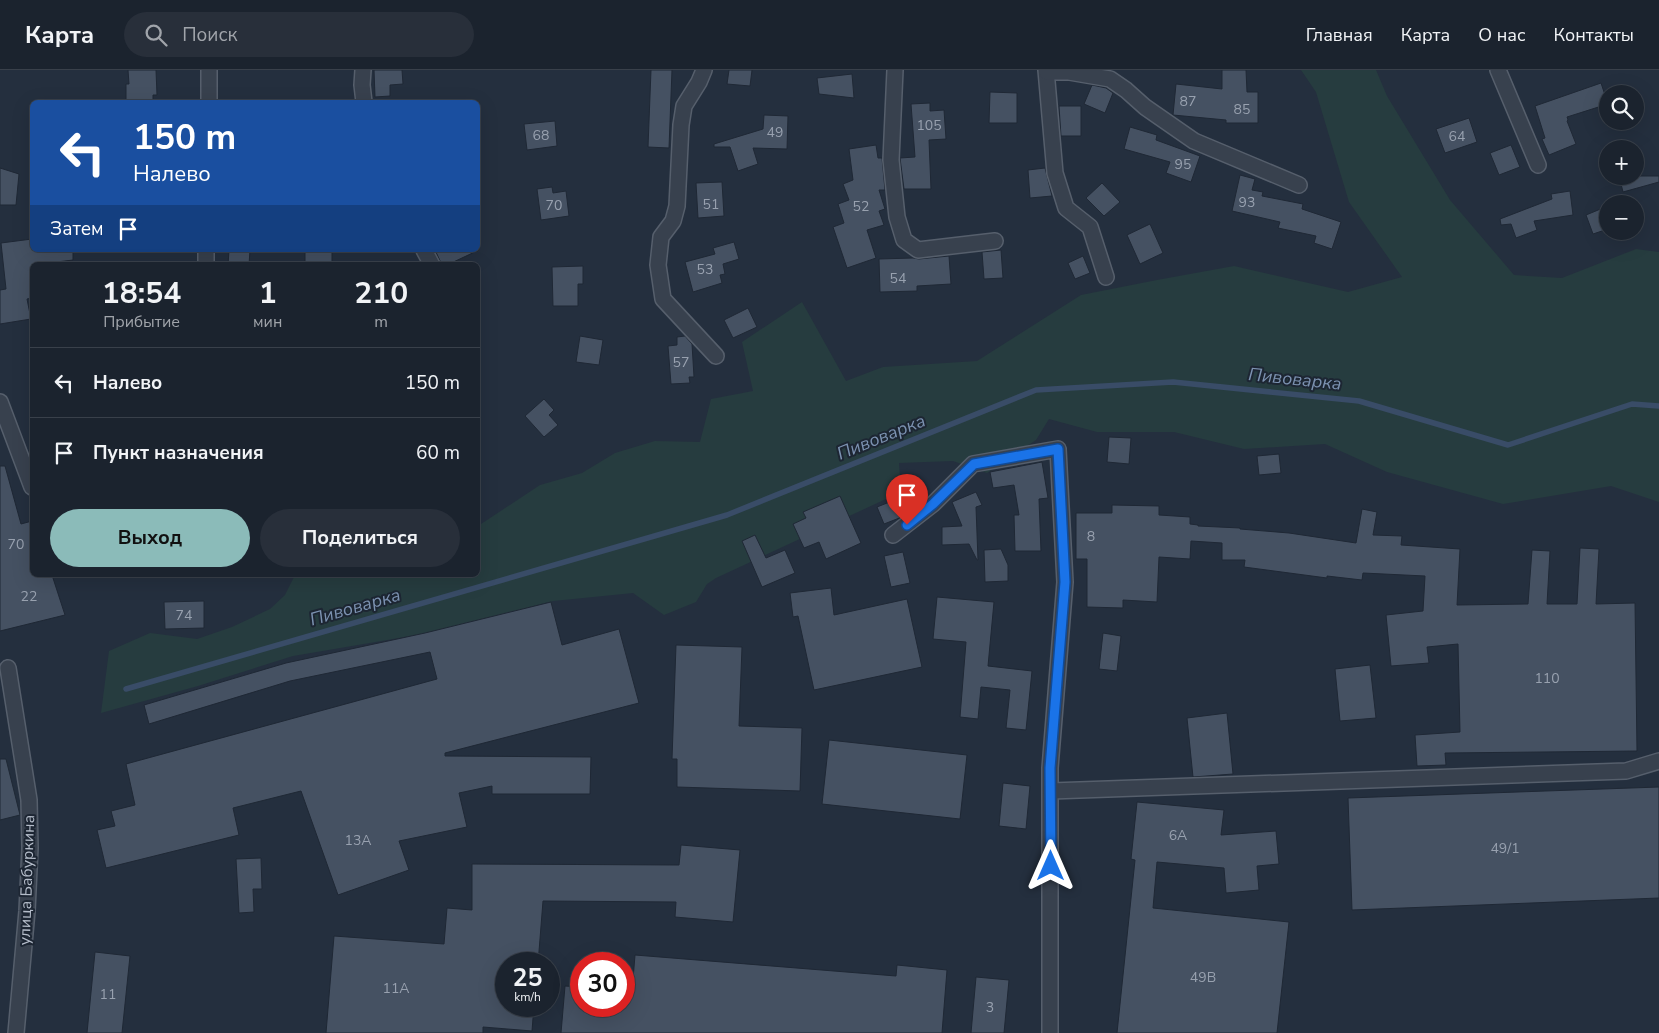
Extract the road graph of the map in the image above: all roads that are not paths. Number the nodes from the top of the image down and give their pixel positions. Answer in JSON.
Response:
{"nodes":[{"id":1,"x":209,"y":70,"type":"edge"},
{"id":2,"x":363,"y":70,"type":"edge"},
{"id":3,"x":704,"y":70,"type":"edge"},
{"id":4,"x":895,"y":70,"type":"edge"},
{"id":5,"x":1498,"y":70,"type":"edge"},
{"id":6,"x":1046,"y":71,"type":"edge"},
{"id":7,"x":209,"y":100,"type":"edge"},
{"id":8,"x":364,"y":100,"type":"edge"},
{"id":9,"x":1538,"y":165,"type":"dead end"},
{"id":10,"x":1299,"y":185,"type":"dead end"},
{"id":11,"x":994,"y":241,"type":"dead end"},
{"id":12,"x":1106,"y":277,"type":"dead end"},
{"id":13,"x":716,"y":356,"type":"dead end"},
{"id":14,"x":0,"y":402,"type":"edge"},
{"id":15,"x":30,"y":482,"type":"edge"},
{"id":16,"x":893,"y":535,"type":"dead end"},
{"id":17,"x":8,"y":668,"type":"dead end"},
{"id":18,"x":1659,"y":760,"type":"edge"},
{"id":19,"x":1051,"y":791,"type":"junction"},
{"id":20,"x":16,"y":1033,"type":"edge"},
{"id":21,"x":1050,"y":1033,"type":"edge"}],
"edges":[{"from":1,"to":7,"type":"street"},
{"from":2,"to":8,"type":"street"},
{"from":3,"to":13,"type":"street"},
{"from":4,"to":11,"type":"street"},
{"from":5,"to":9,"type":"street"},
{"from":6,"to":10,"type":"street"},
{"from":6,"to":12,"type":"street"},
{"from":14,"to":15,"type":"street"},
{"from":16,"to":19,"type":"street"},
{"from":17,"to":20,"type":"street","name":"улица Бабуркина"},
{"from":18,"to":19,"type":"street"},
{"from":19,"to":21,"type":"street"}]}
